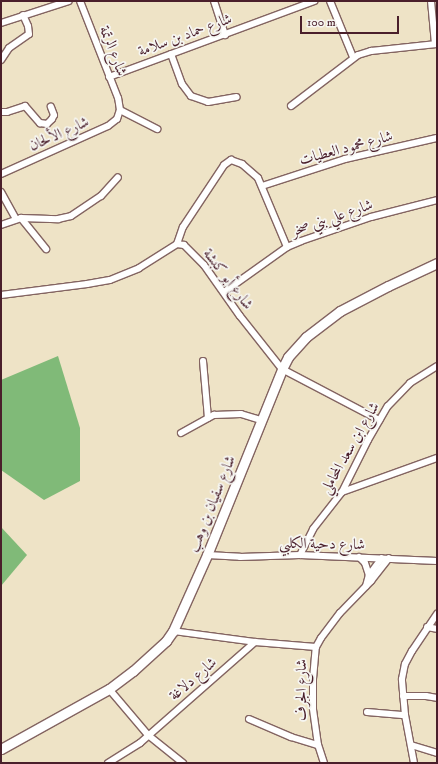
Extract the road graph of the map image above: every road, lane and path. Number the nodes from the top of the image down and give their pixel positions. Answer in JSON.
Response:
{"nodes":[{"id":1,"x":69,"y":1,"type":"edge"},
{"id":2,"x":80,"y":1,"type":"edge"},
{"id":3,"x":214,"y":1,"type":"edge"},
{"id":4,"x":314,"y":1,"type":"edge"},
{"id":5,"x":330,"y":1,"type":"edge"},
{"id":6,"x":431,"y":1,"type":"edge"},
{"id":7,"x":23,"y":15,"type":"junction"},
{"id":8,"x":1,"y":23,"type":"edge"},
{"id":9,"x":225,"y":35,"type":"junction"},
{"id":10,"x":436,"y":44,"type":"edge"},
{"id":11,"x":171,"y":54,"type":"junction"},
{"id":12,"x":352,"y":57,"type":"junction"},
{"id":13,"x":1,"y":60,"type":"edge"},
{"id":14,"x":109,"y":77,"type":"junction"},
{"id":15,"x":237,"y":97,"type":"dead end"},
{"id":16,"x":291,"y":106,"type":"dead end"},
{"id":17,"x":51,"y":107,"type":"dead end"},
{"id":18,"x":120,"y":110,"type":"junction"},
{"id":19,"x":1,"y":112,"type":"edge"},
{"id":20,"x":157,"y":129,"type":"dead end"},
{"id":21,"x":437,"y":138,"type":"edge"},
{"id":22,"x":1,"y":174,"type":"edge"},
{"id":23,"x":118,"y":177,"type":"dead end"},
{"id":24,"x":262,"y":186,"type":"junction"},
{"id":25,"x":1,"y":192,"type":"edge"},
{"id":26,"x":437,"y":200,"type":"edge"},
{"id":27,"x":19,"y":219,"type":"junction"},
{"id":28,"x":1,"y":225,"type":"edge"},
{"id":29,"x":177,"y":244,"type":"junction"},
{"id":30,"x":287,"y":248,"type":"junction"},
{"id":31,"x":46,"y":249,"type":"dead end"},
{"id":32,"x":437,"y":263,"type":"edge"},
{"id":33,"x":224,"y":292,"type":"junction"},
{"id":34,"x":1,"y":295,"type":"edge"},
{"id":35,"x":203,"y":361,"type":"dead end"},
{"id":36,"x":437,"y":366,"type":"edge"},
{"id":37,"x":282,"y":369,"type":"junction"},
{"id":38,"x":208,"y":418,"type":"junction"},
{"id":39,"x":261,"y":420,"type":"junction"},
{"id":40,"x":379,"y":420,"type":"junction"},
{"id":41,"x":182,"y":433,"type":"dead end"},
{"id":42,"x":437,"y":458,"type":"edge"},
{"id":43,"x":342,"y":492,"type":"junction"},
{"id":44,"x":207,"y":555,"type":"junction"},
{"id":45,"x":300,"y":556,"type":"junction"},
{"id":46,"x":359,"y":557,"type":"junction"},
{"id":47,"x":382,"y":558,"type":"junction"},
{"id":48,"x":389,"y":558,"type":"junction"},
{"id":49,"x":437,"y":561,"type":"edge"},
{"id":50,"x":369,"y":575,"type":"junction"},
{"id":51,"x":366,"y":586,"type":"junction"},
{"id":52,"x":437,"y":614,"type":"edge"},
{"id":53,"x":427,"y":627,"type":"junction"},
{"id":54,"x":437,"y":629,"type":"edge"},
{"id":55,"x":173,"y":631,"type":"junction"},
{"id":56,"x":254,"y":642,"type":"junction"},
{"id":57,"x":316,"y":647,"type":"junction"},
{"id":58,"x":108,"y":689,"type":"junction"},
{"id":59,"x":403,"y":696,"type":"junction"},
{"id":60,"x":437,"y":698,"type":"edge"},
{"id":61,"x":366,"y":712,"type":"dead end"},
{"id":62,"x":405,"y":715,"type":"junction"},
{"id":63,"x":248,"y":719,"type":"dead end"},
{"id":64,"x":148,"y":735,"type":"junction"},
{"id":65,"x":318,"y":745,"type":"junction"},
{"id":66,"x":410,"y":745,"type":"junction"},
{"id":67,"x":1,"y":749,"type":"edge"},
{"id":68,"x":437,"y":753,"type":"edge"},
{"id":69,"x":108,"y":763,"type":"edge"},
{"id":70,"x":183,"y":763,"type":"edge"},
{"id":71,"x":324,"y":763,"type":"edge"},
{"id":72,"x":414,"y":763,"type":"edge"}],
"edges":[{"from":1,"to":7,"type":"street"},
{"from":2,"to":14,"type":"street","name":"شارع الرتمة"},
{"from":3,"to":9,"type":"street"},
{"from":4,"to":9,"type":"street","name":"شارع حماد بن سلامة"},
{"from":5,"to":12,"type":"street"},
{"from":6,"to":10,"type":"street"},
{"from":7,"to":8,"type":"street"},
{"from":7,"to":13,"type":"street"},
{"from":9,"to":11,"type":"street","name":"شارع حماد بن سلامة"},
{"from":10,"to":12,"type":"street"},
{"from":11,"to":14,"type":"street","name":"شارع حماد بن سلامة"},
{"from":11,"to":15,"type":"street"},
{"from":12,"to":16,"type":"street"},
{"from":14,"to":18,"type":"street","name":"شارع الرتمة"},
{"from":17,"to":19,"type":"street"},
{"from":18,"to":20,"type":"street"},
{"from":18,"to":22,"type":"street","name":"شارع الألحان"},
{"from":21,"to":24,"type":"street","name":"شارع محمود العطيات"},
{"from":23,"to":27,"type":"street"},
{"from":24,"to":29,"type":"street"},
{"from":24,"to":30,"type":"street"},
{"from":25,"to":27,"type":"street"},
{"from":26,"to":30,"type":"street","name":"شارع علي بني صخر"},
{"from":27,"to":28,"type":"street"},
{"from":27,"to":31,"type":"street"},
{"from":29,"to":33,"type":"street","name":"شارع أبو كبشة"},
{"from":29,"to":34,"type":"street"},
{"from":30,"to":33,"type":"street","name":"شارع علي بني صخر"},
{"from":32,"to":37,"type":"street","name":"شارع سفيان بن وهب"},
{"from":33,"to":37,"type":"street","name":"شارع أبو كبشة"},
{"from":35,"to":38,"type":"street"},
{"from":36,"to":40,"type":"street","name":"شارع ابن سعد المحاملي"},
{"from":37,"to":39,"type":"street","name":"شارع سفيان بن وهب"},
{"from":37,"to":40,"type":"street"},
{"from":38,"to":39,"type":"street"},
{"from":38,"to":41,"type":"street"},
{"from":39,"to":44,"type":"street","name":"شارع سفيان بن وهب"},
{"from":40,"to":43,"type":"street","name":"شارع ابن سعد المحاملي"},
{"from":42,"to":43,"type":"street"},
{"from":43,"to":45,"type":"street","name":"شارع ابن سعد المحاملي"},
{"from":44,"to":45,"type":"street","name":"شارع دحية الكلبي"},
{"from":44,"to":55,"type":"street","name":"شارع سفيان بن وهب"},
{"from":45,"to":46,"type":"street","name":"شارع دحية الكلبي"},
{"from":46,"to":47,"type":"street","name":"شارع دحية الكلبي"},
{"from":46,"to":50,"type":"street"},
{"from":47,"to":48,"type":"street","name":"شارع دحية الكلبي"},
{"from":47,"to":50,"type":"street"},
{"from":48,"to":49,"type":"street","name":"شارع دحية الكلبي"},
{"from":48,"to":51,"type":"street","name":"شارع الجرف"},
{"from":50,"to":51,"type":"street"},
{"from":51,"to":57,"type":"street","name":"شارع الجرف"},
{"from":52,"to":53,"type":"street"},
{"from":53,"to":54,"type":"street"},
{"from":53,"to":59,"type":"street"},
{"from":55,"to":56,"type":"street","name":"شارع دلاغة"},
{"from":55,"to":58,"type":"street","name":"شارع سفيان بن وهب"},
{"from":56,"to":57,"type":"street","name":"شارع دلاغة"},
{"from":56,"to":64,"type":"street","name":"شارع دلاغة"},
{"from":57,"to":65,"type":"street","name":"شارع الجرف"},
{"from":58,"to":64,"type":"street"},
{"from":58,"to":67,"type":"street","name":"شارع سفيان بن وهب"},
{"from":59,"to":60,"type":"street"},
{"from":59,"to":62,"type":"street"},
{"from":61,"to":62,"type":"street"},
{"from":62,"to":66,"type":"street"},
{"from":63,"to":65,"type":"street"},
{"from":64,"to":69,"type":"street","name":"شارع دلاغة"},
{"from":64,"to":70,"type":"street"},
{"from":65,"to":71,"type":"street","name":"شارع الجرف"},
{"from":66,"to":68,"type":"street"},
{"from":66,"to":72,"type":"street"}]}
